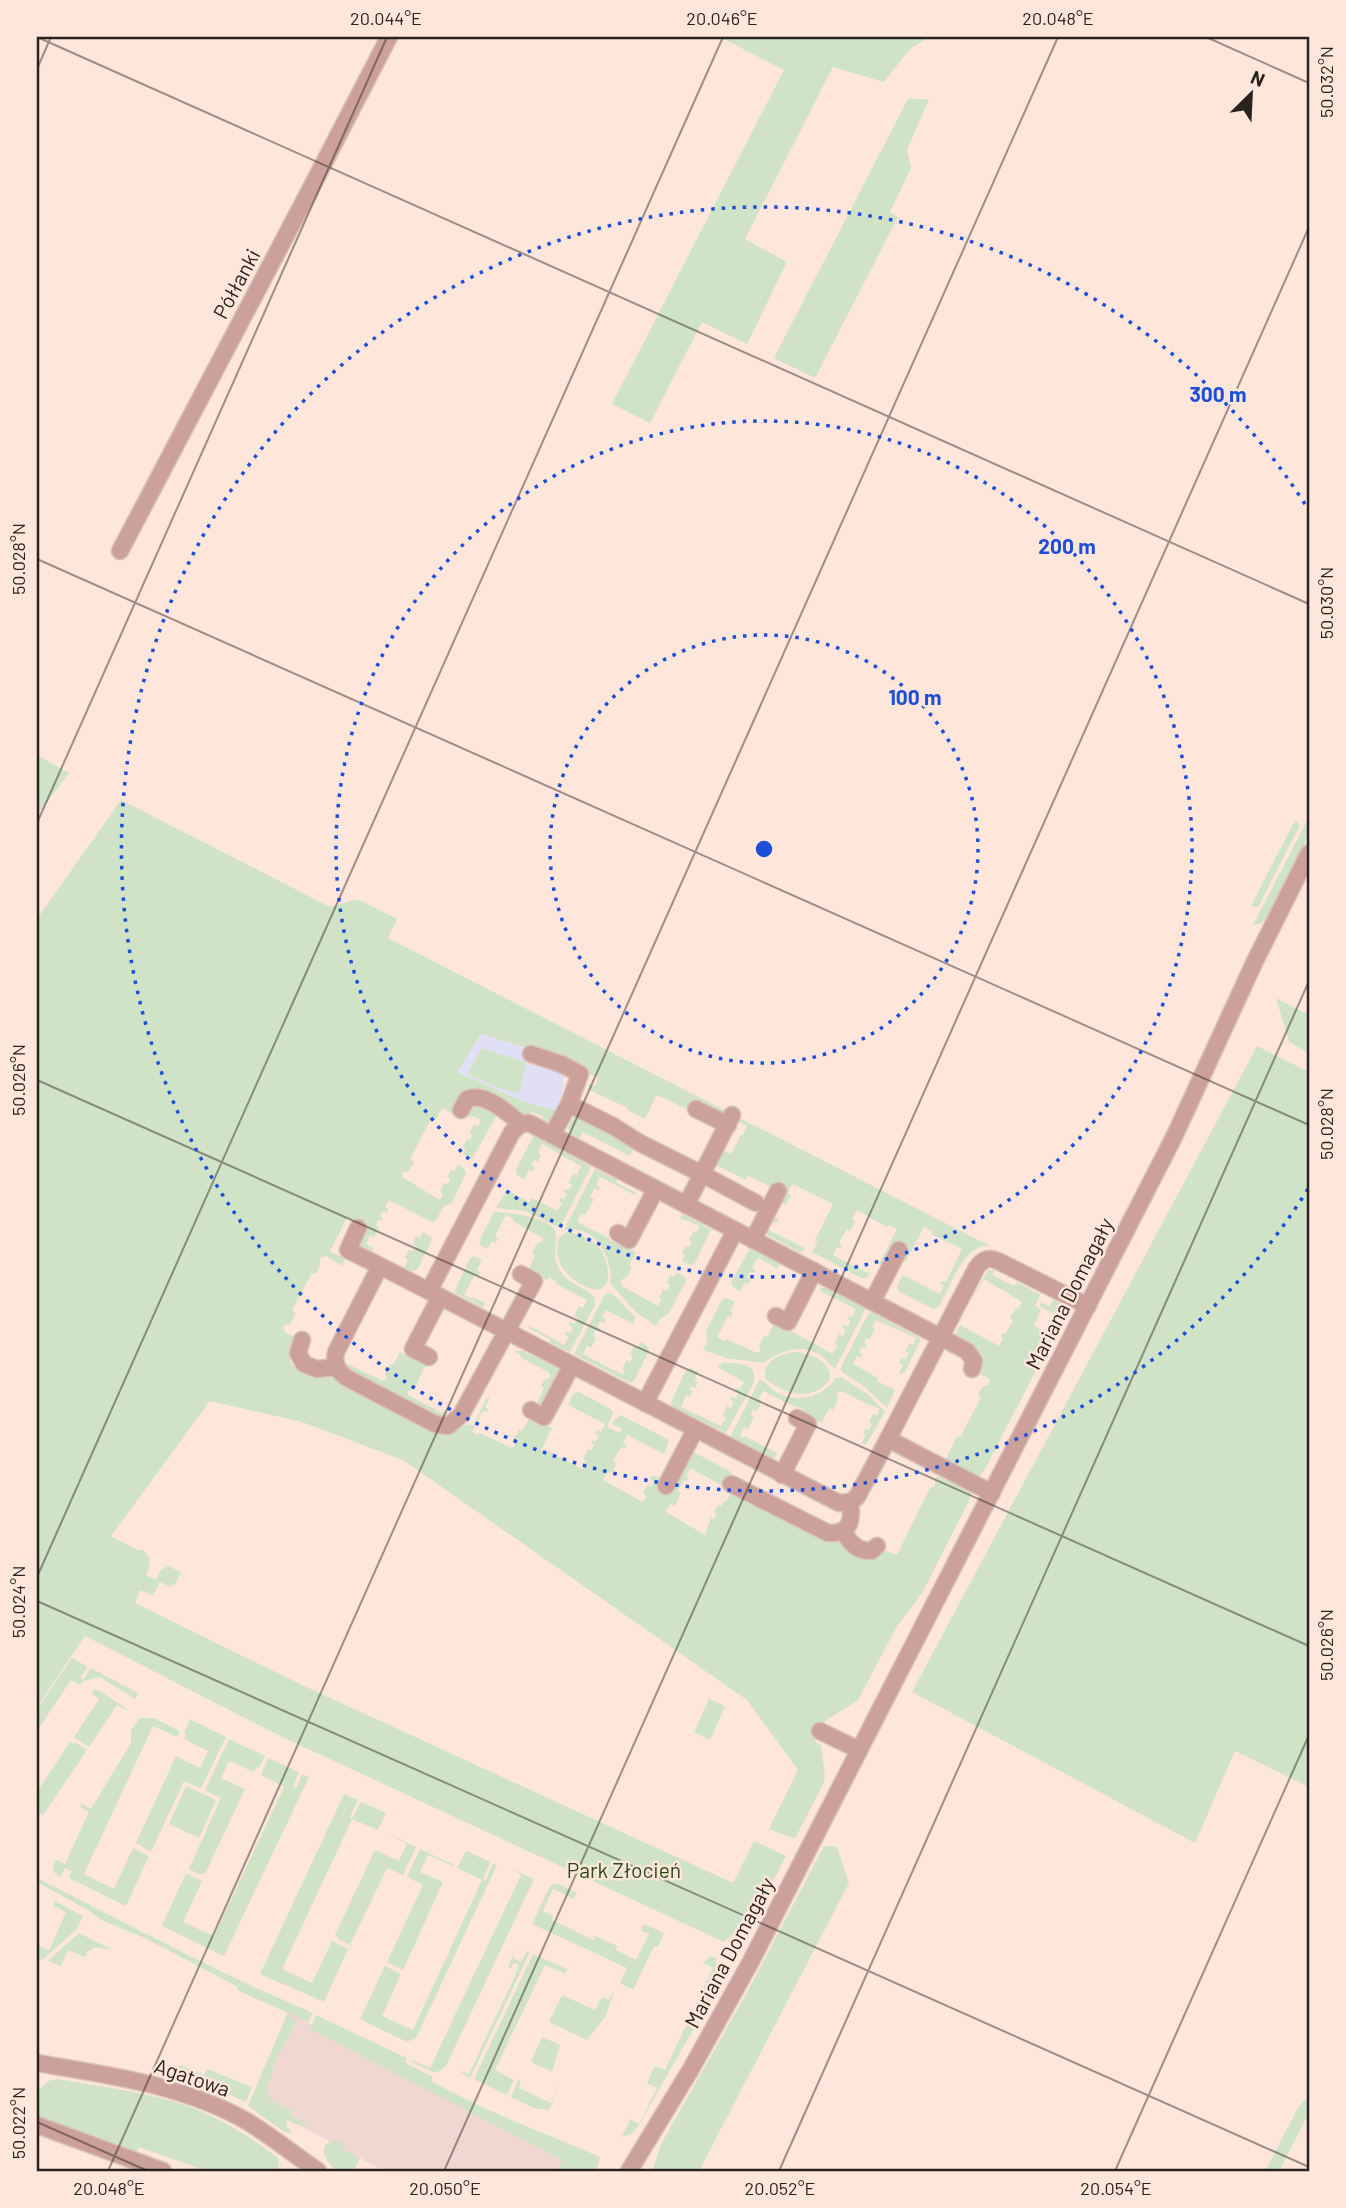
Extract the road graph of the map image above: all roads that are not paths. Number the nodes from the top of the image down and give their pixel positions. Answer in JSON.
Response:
{"nodes":[{"id":1,"x":389,"y":37,"type":"edge"},
{"id":2,"x":120,"y":551,"type":"dead end"},
{"id":3,"x":1309,"y":853,"type":"edge"},
{"id":4,"x":531,"y":1054,"type":"dead end"},
{"id":5,"x":569,"y":1104,"type":"junction"},
{"id":6,"x":696,"y":1109,"type":"dead end"},
{"id":7,"x":461,"y":1110,"type":"dead end"},
{"id":8,"x":521,"y":1124,"type":"junction"},
{"id":9,"x":552,"y":1135,"type":"junction"},
{"id":10,"x":702,"y":1174,"type":"junction"},
{"id":11,"x":656,"y":1189,"type":"junction"},
{"id":12,"x":778,"y":1191,"type":"dead end"},
{"id":13,"x":756,"y":1203,"type":"dead end"},
{"id":14,"x":686,"y":1205,"type":"junction"},
{"id":15,"x":358,"y":1228,"type":"dead end"},
{"id":16,"x":735,"y":1231,"type":"junction"},
{"id":17,"x":630,"y":1240,"type":"dead end"},
{"id":18,"x":753,"y":1240,"type":"junction"},
{"id":19,"x":899,"y":1250,"type":"dead end"},
{"id":20,"x":380,"y":1266,"type":"junction"},
{"id":21,"x":814,"y":1271,"type":"junction"},
{"id":22,"x":534,"y":1281,"type":"dead end"},
{"id":23,"x":435,"y":1294,"type":"junction"},
{"id":24,"x":872,"y":1302,"type":"junction"},
{"id":25,"x":1088,"y":1306,"type":"junction"},
{"id":26,"x":787,"y":1322,"type":"dead end"},
{"id":27,"x":506,"y":1331,"type":"junction"},
{"id":28,"x":940,"y":1337,"type":"junction"},
{"id":29,"x":302,"y":1340,"type":"dead end"},
{"id":30,"x":429,"y":1357,"type":"dead end"},
{"id":31,"x":572,"y":1365,"type":"junction"},
{"id":32,"x":337,"y":1367,"type":"junction"},
{"id":33,"x":972,"y":1369,"type":"dead end"},
{"id":34,"x":645,"y":1404,"type":"junction"},
{"id":35,"x":530,"y":1410,"type":"dead end"},
{"id":36,"x":809,"y":1424,"type":"dead end"},
{"id":37,"x":695,"y":1430,"type":"junction"},
{"id":38,"x":888,"y":1439,"type":"junction"},
{"id":39,"x":782,"y":1475,"type":"junction"},
{"id":40,"x":730,"y":1484,"type":"dead end"},
{"id":41,"x":666,"y":1486,"type":"dead end"},
{"id":42,"x":992,"y":1493,"type":"junction"},
{"id":43,"x":850,"y":1502,"type":"junction"},
{"id":44,"x":843,"y":1531,"type":"junction"},
{"id":45,"x":877,"y":1546,"type":"dead end"},
{"id":46,"x":820,"y":1731,"type":"dead end"},
{"id":47,"x":859,"y":1750,"type":"junction"},
{"id":48,"x":37,"y":2063,"type":"edge"},
{"id":49,"x":37,"y":2125,"type":"edge"},
{"id":50,"x":295,"y":2165,"type":"edge"},
{"id":51,"x":134,"y":2166,"type":"edge"},
{"id":52,"x":163,"y":2171,"type":"edge"},
{"id":53,"x":318,"y":2171,"type":"edge"},
{"id":54,"x":629,"y":2171,"type":"edge"}],
"edges":[{"from":1,"to":2,"type":"street","name":"Półłanki"},
{"from":3,"to":25,"type":"street","name":"Mariana Domagały"},
{"from":4,"to":5,"type":"street"},
{"from":5,"to":9,"type":"street"},
{"from":5,"to":10,"type":"street"},
{"from":6,"to":10,"type":"street"},
{"from":7,"to":8,"type":"street"},
{"from":8,"to":9,"type":"street"},
{"from":8,"to":23,"type":"street"},
{"from":9,"to":11,"type":"street"},
{"from":10,"to":13,"type":"street"},
{"from":10,"to":14,"type":"street"},
{"from":11,"to":14,"type":"street"},
{"from":11,"to":17,"type":"street"},
{"from":12,"to":18,"type":"street"},
{"from":14,"to":16,"type":"street"},
{"from":15,"to":20,"type":"street"},
{"from":16,"to":18,"type":"street"},
{"from":16,"to":34,"type":"street"},
{"from":18,"to":21,"type":"street"},
{"from":19,"to":24,"type":"street"},
{"from":20,"to":23,"type":"street"},
{"from":20,"to":32,"type":"street"},
{"from":21,"to":24,"type":"street"},
{"from":21,"to":26,"type":"street"},
{"from":22,"to":27,"type":"street"},
{"from":23,"to":27,"type":"street"},
{"from":23,"to":30,"type":"street"},
{"from":24,"to":28,"type":"street"},
{"from":25,"to":28,"type":"street"},
{"from":25,"to":42,"type":"street","name":"Mariana Domagały"},
{"from":27,"to":31,"type":"street"},
{"from":27,"to":32,"type":"street"},
{"from":28,"to":33,"type":"street"},
{"from":28,"to":38,"type":"street"},
{"from":29,"to":32,"type":"street"},
{"from":31,"to":34,"type":"street"},
{"from":31,"to":35,"type":"street"},
{"from":34,"to":37,"type":"street"},
{"from":36,"to":39,"type":"street"},
{"from":37,"to":39,"type":"street"},
{"from":37,"to":41,"type":"street"},
{"from":38,"to":42,"type":"street"},
{"from":38,"to":43,"type":"street"},
{"from":39,"to":43,"type":"street"},
{"from":40,"to":44,"type":"street"},
{"from":42,"to":47,"type":"street","name":"Mariana Domagały"},
{"from":43,"to":44,"type":"street"},
{"from":44,"to":45,"type":"street"},
{"from":46,"to":47,"type":"street"},
{"from":47,"to":54,"type":"street","name":"Mariana Domagały"},
{"from":48,"to":50,"type":"street","name":"Agatowa"},
{"from":49,"to":51,"type":"street"},
{"from":50,"to":53,"type":"street","name":"Agatowa"},
{"from":51,"to":52,"type":"street"}]}
